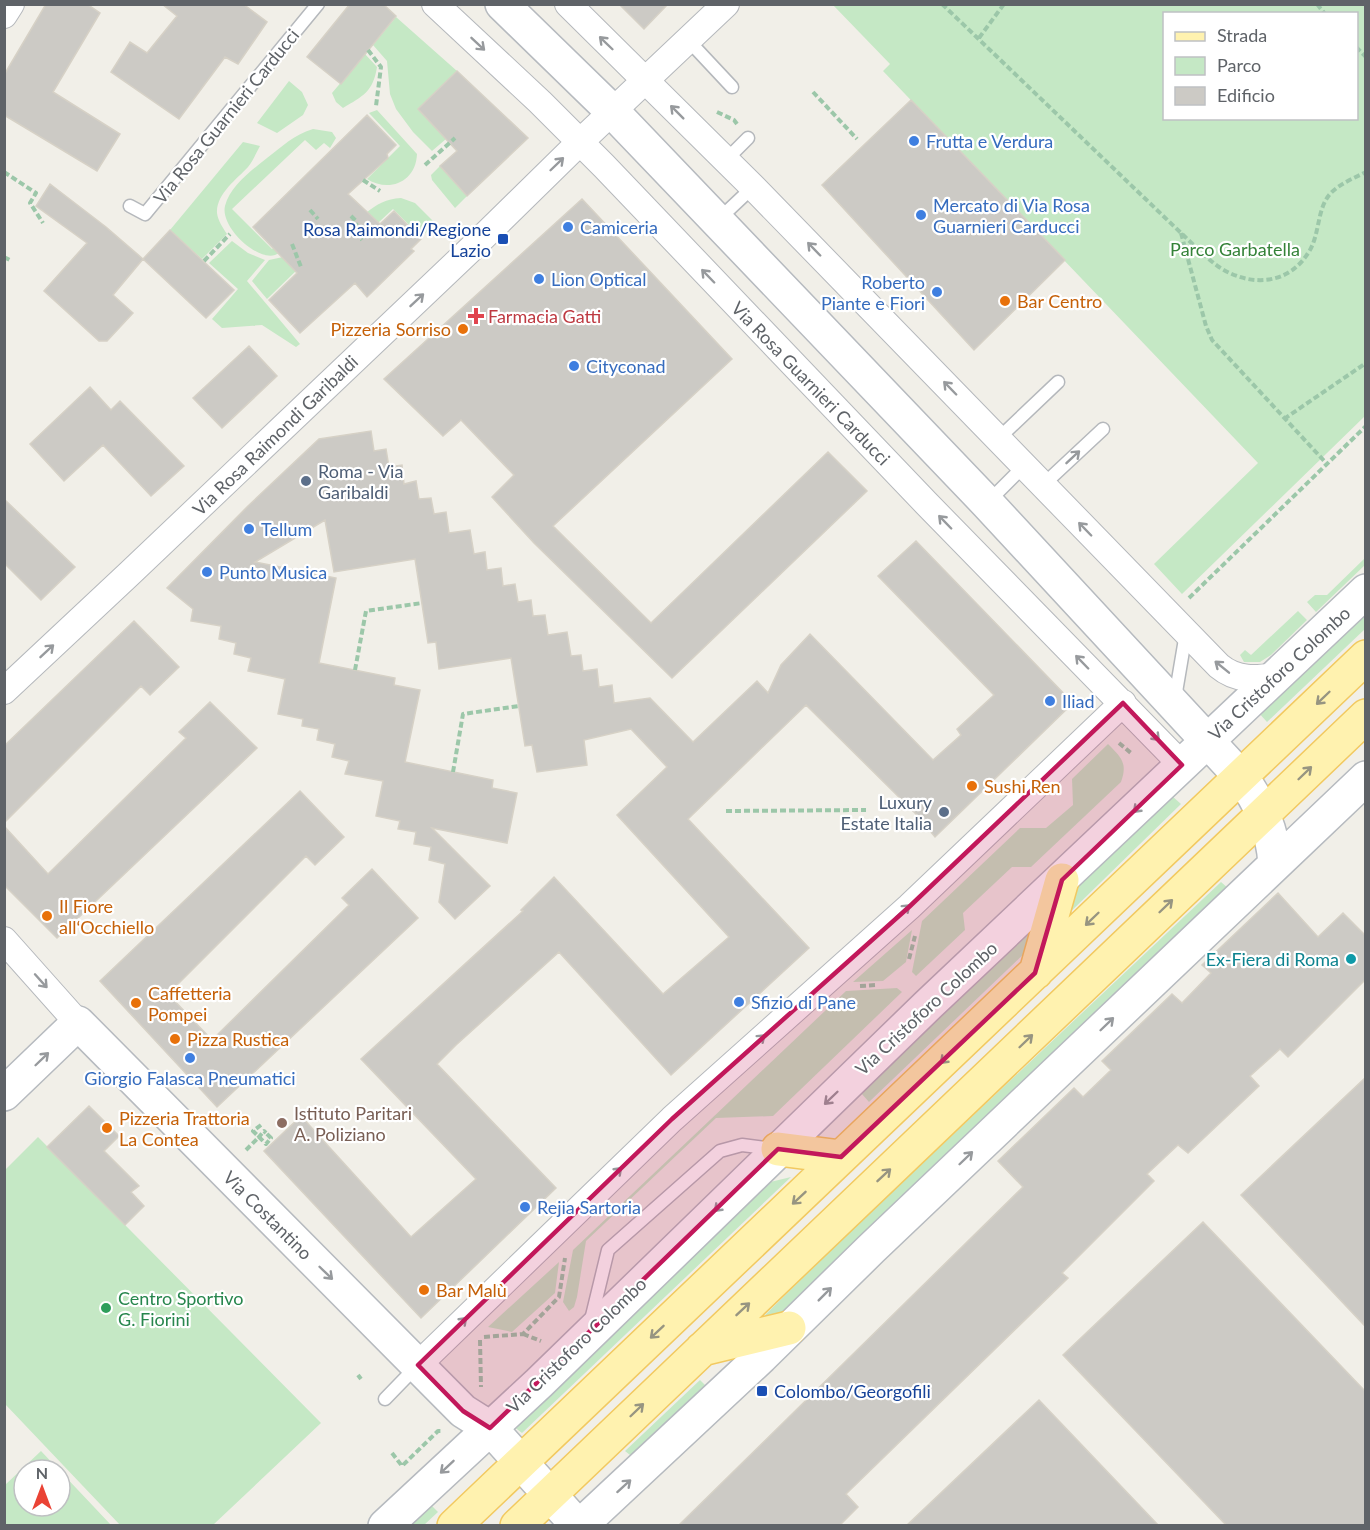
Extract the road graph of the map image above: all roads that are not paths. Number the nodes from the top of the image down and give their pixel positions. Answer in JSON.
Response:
{"nodes":[{"id":1,"x":11,"y":4,"type":"edge"},
{"id":2,"x":318,"y":4,"type":"edge"},
{"id":3,"x":435,"y":4,"type":"edge"},
{"id":4,"x":502,"y":4,"type":"edge"},
{"id":5,"x":568,"y":4,"type":"edge"},
{"id":6,"x":726,"y":4,"type":"edge"},
{"id":7,"x":4,"y":15,"type":"edge"},
{"id":8,"x":688,"y":40,"type":"junction"},
{"id":9,"x":645,"y":81,"type":"junction"},
{"id":10,"x":732,"y":87,"type":"dead end"},
{"id":11,"x":612,"y":111,"type":"junction"},
{"id":12,"x":748,"y":138,"type":"dead end"},
{"id":13,"x":580,"y":142,"type":"junction"},
{"id":14,"x":726,"y":160,"type":"junction"},
{"id":15,"x":753,"y":187,"type":"junction"},
{"id":16,"x":129,"y":206,"type":"dead end"},
{"id":17,"x":717,"y":220,"type":"junction"},
{"id":18,"x":1058,"y":382,"type":"dead end"},
{"id":19,"x":1103,"y":429,"type":"dead end"},
{"id":20,"x":998,"y":439,"type":"junction"},
{"id":21,"x":1024,"y":466,"type":"junction"},
{"id":22,"x":1043,"y":485,"type":"junction"},
{"id":23,"x":987,"y":503,"type":"junction"},
{"id":24,"x":1365,"y":591,"type":"edge"},
{"id":25,"x":1186,"y":633,"type":"junction"},
{"id":26,"x":1365,"y":657,"type":"edge"},
{"id":27,"x":1277,"y":676,"type":"junction"},
{"id":28,"x":4,"y":691,"type":"edge"},
{"id":29,"x":1123,"y":703,"type":"junction"},
{"id":30,"x":1174,"y":705,"type":"junction"},
{"id":31,"x":1365,"y":716,"type":"edge"},
{"id":32,"x":1207,"y":741,"type":"junction"},
{"id":33,"x":1182,"y":765,"type":"junction"},
{"id":34,"x":1240,"y":776,"type":"junction"},
{"id":35,"x":1365,"y":778,"type":"edge"},
{"id":36,"x":1262,"y":813,"type":"junction"},
{"id":37,"x":1275,"y":864,"type":"junction"},
{"id":38,"x":1062,"y":880,"type":"junction"},
{"id":39,"x":4,"y":940,"type":"edge"},
{"id":40,"x":1035,"y":973,"type":"junction"},
{"id":41,"x":78,"y":1023,"type":"junction"},
{"id":42,"x":4,"y":1094,"type":"edge"},
{"id":43,"x":778,"y":1149,"type":"junction"},
{"id":44,"x":841,"y":1157,"type":"junction"},
{"id":45,"x":789,"y":1328,"type":"junction"},
{"id":46,"x":588,"y":1334,"type":"junction"},
{"id":47,"x":700,"y":1349,"type":"junction"},
{"id":48,"x":418,"y":1365,"type":"junction"},
{"id":49,"x":385,"y":1399,"type":"dead end"},
{"id":50,"x":490,"y":1428,"type":"junction"},
{"id":51,"x":521,"y":1463,"type":"junction"},
{"id":52,"x":549,"y":1494,"type":"junction"},
{"id":53,"x":384,"y":1526,"type":"edge"},
{"id":54,"x":454,"y":1526,"type":"edge"},
{"id":55,"x":517,"y":1526,"type":"edge"},
{"id":56,"x":579,"y":1526,"type":"edge"}],
"edges":[{"from":1,"to":7,"type":"street"},
{"from":2,"to":16,"type":"lane","name":"Via Rosa Guarnieri Carducci"},
{"from":3,"to":13,"type":"street","name":"Via Rosa Guarnieri Carducci","one_way":true},
{"from":4,"to":11,"type":"main road"},
{"from":9,"to":5,"type":"street","one_way":true},
{"from":6,"to":8,"type":"street","name":"Via Rosa Raimondi Garibaldi"},
{"from":8,"to":9,"type":"street","name":"Via Rosa Raimondi Garibaldi"},
{"from":8,"to":10,"type":"lane"},
{"from":9,"to":11,"type":"street","name":"Via Rosa Raimondi Garibaldi"},
{"from":14,"to":9,"type":"street","one_way":true},
{"from":11,"to":13,"type":"street","name":"Via Rosa Raimondi Garibaldi"},
{"from":11,"to":17,"type":"main road"},
{"from":12,"to":14,"type":"lane"},
{"from":28,"to":13,"type":"street","name":"Via Rosa Raimondi Garibaldi","one_way":true},
{"from":29,"to":13,"type":"street","name":"Via Rosa Guarnieri Carducci","one_way":true},
{"from":14,"to":15,"type":"street"},
{"from":15,"to":17,"type":"lane"},
{"from":20,"to":15,"type":"street","one_way":true},
{"from":17,"to":23,"type":"main road"},
{"from":18,"to":20,"type":"lane"},
{"from":22,"to":19,"type":"lane","one_way":true},
{"from":20,"to":21,"type":"street"},
{"from":21,"to":22,"type":"street"},
{"from":21,"to":23,"type":"lane"},
{"from":25,"to":22,"type":"street","one_way":true},
{"from":23,"to":30,"type":"main road"},
{"from":24,"to":27,"type":"main road","name":"Via Cristoforo Colombo"},
{"from":27,"to":25,"type":"street","one_way":true},
{"from":25,"to":30,"type":"lane"},
{"from":26,"to":34,"type":"main road","one_way":true},
{"from":27,"to":32,"type":"main road","name":"Via Cristoforo Colombo"},
{"from":29,"to":33,"type":"street","name":"Via Rosa Guarnieri Carducci","one_way":true},
{"from":48,"to":29,"type":"street","one_way":true},
{"from":30,"to":32,"type":"main road"},
{"from":36,"to":31,"type":"main road","one_way":true},
{"from":32,"to":33,"type":"main road","name":"Via Cristoforo Colombo"},
{"from":32,"to":34,"type":"main road"},
{"from":33,"to":38,"type":"main road","name":"Via Cristoforo Colombo","one_way":true},
{"from":34,"to":36,"type":"main road"},
{"from":34,"to":40,"type":"main road","one_way":true},
{"from":35,"to":37,"type":"main road","name":"Via Cristoforo Colombo"},
{"from":36,"to":37,"type":"main road"},
{"from":47,"to":36,"type":"main road","one_way":true},
{"from":45,"to":37,"type":"main road","name":"Via Cristoforo Colombo","one_way":true},
{"from":38,"to":40,"type":"main road"},
{"from":38,"to":43,"type":"main road","name":"Via Cristoforo Colombo","one_way":true},
{"from":39,"to":41,"type":"street","name":"Via Costantino","one_way":true},
{"from":40,"to":44,"type":"main road","one_way":true},
{"from":42,"to":41,"type":"main road","one_way":true},
{"from":41,"to":48,"type":"main road","name":"Via Costantino","one_way":true},
{"from":43,"to":44,"type":"main road"},
{"from":43,"to":46,"type":"main road","name":"Via Cristoforo Colombo","one_way":true},
{"from":43,"to":46,"type":"lane"},
{"from":44,"to":51,"type":"main road","one_way":true},
{"from":45,"to":47,"type":"main road"},
{"from":56,"to":45,"type":"main road","name":"Via Cristoforo Colombo","one_way":true},
{"from":46,"to":50,"type":"main road","name":"Via Cristoforo Colombo"},
{"from":52,"to":47,"type":"main road","one_way":true},
{"from":48,"to":49,"type":"lane"},
{"from":48,"to":50,"type":"main road","name":"Via Costantino"},
{"from":50,"to":51,"type":"main road","name":"Via Cristoforo Colombo"},
{"from":50,"to":53,"type":"main road","name":"Via Cristoforo Colombo","one_way":true},
{"from":51,"to":52,"type":"main road","name":"Via Cristoforo Colombo"},
{"from":51,"to":54,"type":"main road"},
{"from":52,"to":55,"type":"main road"},
{"from":52,"to":56,"type":"main road","name":"Via Cristoforo Colombo"}]}
